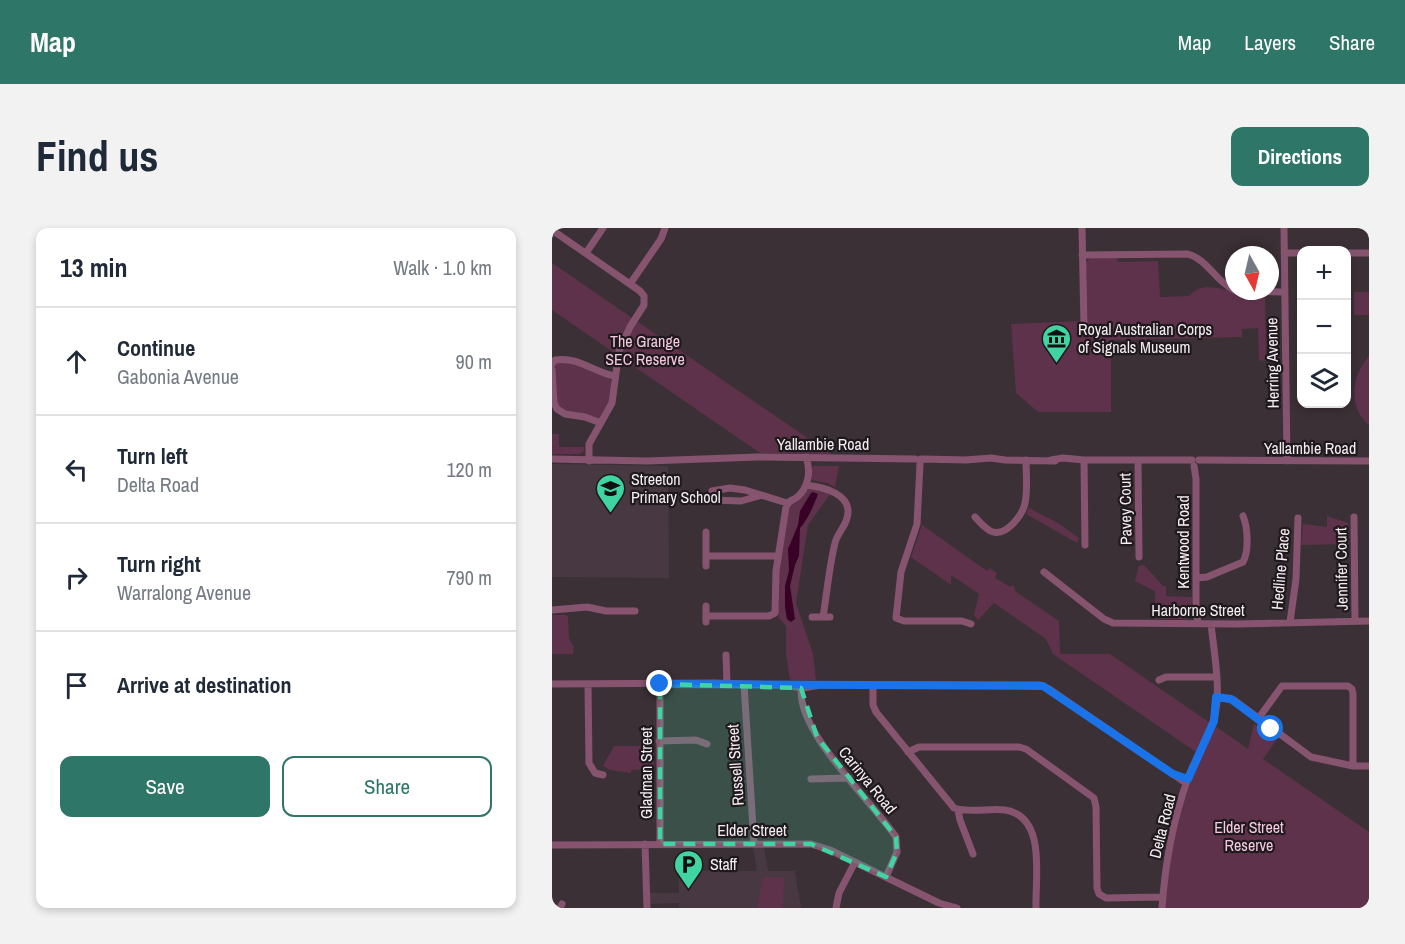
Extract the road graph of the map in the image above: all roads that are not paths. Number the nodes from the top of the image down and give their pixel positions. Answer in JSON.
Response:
{"nodes":[{"id":1,"x":603,"y":228,"type":"edge"},
{"id":2,"x":665,"y":228,"type":"edge"},
{"id":3,"x":1082,"y":228,"type":"edge"},
{"id":4,"x":1284,"y":228,"type":"edge"},
{"id":5,"x":552,"y":230,"type":"edge"},
{"id":6,"x":586,"y":253,"type":"junction"},
{"id":7,"x":1284,"y":253,"type":"junction"},
{"id":8,"x":1297,"y":253,"type":"edge"},
{"id":9,"x":1351,"y":253,"type":"edge"},
{"id":10,"x":1369,"y":253,"type":"edge"},
{"id":11,"x":1082,"y":255,"type":"junction"},
{"id":12,"x":1225,"y":283,"type":"edge"},
{"id":13,"x":630,"y":284,"type":"junction"},
{"id":14,"x":1279,"y":292,"type":"edge"},
{"id":15,"x":1285,"y":292,"type":"junction"},
{"id":16,"x":1084,"y":327,"type":"dead end"},
{"id":17,"x":552,"y":364,"type":"edge"},
{"id":18,"x":552,"y":370,"type":"edge"},
{"id":19,"x":614,"y":376,"type":"junction"},
{"id":20,"x":601,"y":423,"type":"junction"},
{"id":21,"x":590,"y":458,"type":"junction"},
{"id":22,"x":552,"y":459,"type":"edge"},
{"id":23,"x":806,"y":460,"type":"junction"},
{"id":24,"x":1026,"y":460,"type":"junction"},
{"id":25,"x":1084,"y":460,"type":"junction"},
{"id":26,"x":1138,"y":461,"type":"junction"},
{"id":27,"x":1287,"y":461,"type":"junction"},
{"id":28,"x":1369,"y":461,"type":"edge"},
{"id":29,"x":918,"y":462,"type":"junction"},
{"id":30,"x":1196,"y":463,"type":"junction"},
{"id":31,"x":806,"y":485,"type":"junction"},
{"id":32,"x":759,"y":496,"type":"junction"},
{"id":33,"x":788,"y":503,"type":"junction"},
{"id":34,"x":1242,"y":516,"type":"dead end"},
{"id":35,"x":975,"y":517,"type":"dead end"},
{"id":36,"x":1353,"y":517,"type":"dead end"},
{"id":37,"x":1298,"y":518,"type":"dead end"},
{"id":38,"x":705,"y":532,"type":"dead end"},
{"id":39,"x":1085,"y":545,"type":"dead end"},
{"id":40,"x":706,"y":556,"type":"junction"},
{"id":41,"x":778,"y":556,"type":"junction"},
{"id":42,"x":1139,"y":557,"type":"dead end"},
{"id":43,"x":706,"y":566,"type":"dead end"},
{"id":44,"x":1044,"y":572,"type":"dead end"},
{"id":45,"x":1196,"y":578,"type":"junction"},
{"id":46,"x":706,"y":606,"type":"dead end"},
{"id":47,"x":552,"y":610,"type":"edge"},
{"id":48,"x":635,"y":611,"type":"dead end"},
{"id":49,"x":812,"y":617,"type":"dead end"},
{"id":50,"x":1290,"y":621,"type":"junction"},
{"id":51,"x":1354,"y":621,"type":"junction"},
{"id":52,"x":1369,"y":621,"type":"edge"},
{"id":53,"x":1196,"y":623,"type":"junction"},
{"id":54,"x":970,"y":624,"type":"dead end"},
{"id":55,"x":1214,"y":624,"type":"junction"},
{"id":56,"x":726,"y":656,"type":"dead end"},
{"id":57,"x":1216,"y":677,"type":"junction"},
{"id":58,"x":1159,"y":680,"type":"dead end"},
{"id":59,"x":552,"y":684,"type":"edge"},
{"id":60,"x":588,"y":684,"type":"junction"},
{"id":61,"x":659,"y":684,"type":"junction"},
{"id":62,"x":727,"y":684,"type":"junction"},
{"id":63,"x":744,"y":684,"type":"junction"},
{"id":64,"x":873,"y":685,"type":"junction"},
{"id":65,"x":802,"y":687,"type":"junction"},
{"id":66,"x":1216,"y":697,"type":"junction"},
{"id":67,"x":1258,"y":719,"type":"junction"},
{"id":68,"x":659,"y":741,"type":"junction"},
{"id":69,"x":706,"y":744,"type":"dead end"},
{"id":70,"x":908,"y":752,"type":"junction"},
{"id":71,"x":1353,"y":766,"type":"junction"},
{"id":72,"x":1369,"y":766,"type":"edge"},
{"id":73,"x":603,"y":776,"type":"dead end"},
{"id":74,"x":849,"y":778,"type":"junction"},
{"id":75,"x":811,"y":779,"type":"dead end"},
{"id":76,"x":1187,"y":781,"type":"junction"},
{"id":77,"x":958,"y":810,"type":"junction"},
{"id":78,"x":645,"y":844,"type":"junction"},
{"id":79,"x":660,"y":844,"type":"junction"},
{"id":80,"x":754,"y":844,"type":"junction"},
{"id":81,"x":552,"y":845,"type":"edge"},
{"id":82,"x":973,"y":854,"type":"dead end"},
{"id":83,"x":855,"y":862,"type":"junction"},
{"id":84,"x":886,"y":877,"type":"junction"},
{"id":85,"x":1162,"y":897,"type":"junction"},
{"id":86,"x":939,"y":903,"type":"junction"},
{"id":87,"x":647,"y":908,"type":"edge"},
{"id":88,"x":836,"y":908,"type":"edge"},
{"id":89,"x":946,"y":908,"type":"edge"},
{"id":90,"x":955,"y":908,"type":"edge"},
{"id":91,"x":1035,"y":908,"type":"edge"},
{"id":92,"x":1161,"y":908,"type":"edge"}],
"edges":[{"from":1,"to":6,"type":"street"},
{"from":2,"to":13,"type":"street"},
{"from":3,"to":11,"type":"street"},
{"from":4,"to":7,"type":"street","name":"Herring Avenue"},
{"from":5,"to":6,"type":"street"},
{"from":6,"to":13,"type":"street"},
{"from":7,"to":8,"type":"street"},
{"from":7,"to":15,"type":"street","name":"Herring Avenue"},
{"from":9,"to":10,"type":"street"},
{"from":11,"to":12,"type":"street"},
{"from":11,"to":16,"type":"street"},
{"from":13,"to":19,"type":"street"},
{"from":14,"to":15,"type":"street"},
{"from":15,"to":27,"type":"street","name":"Herring Avenue"},
{"from":17,"to":19,"type":"street"},
{"from":18,"to":20,"type":"street"},
{"from":19,"to":20,"type":"street"},
{"from":20,"to":21,"type":"street"},
{"from":21,"to":22,"type":"street","name":"Yallambie Road"},
{"from":21,"to":23,"type":"street","name":"Yallambie Road"},
{"from":23,"to":29,"type":"street","name":"Yallambie Road"},
{"from":23,"to":31,"type":"street"},
{"from":24,"to":25,"type":"street","name":"Yallambie Road"},
{"from":24,"to":29,"type":"street","name":"Yallambie Road"},
{"from":24,"to":35,"type":"street"},
{"from":25,"to":26,"type":"street","name":"Yallambie Road"},
{"from":25,"to":39,"type":"street"},
{"from":26,"to":30,"type":"street","name":"Yallambie Road"},
{"from":26,"to":42,"type":"street","name":"Pavey Court"},
{"from":27,"to":28,"type":"street","name":"Yallambie Road"},
{"from":27,"to":30,"type":"street","name":"Yallambie Road"},
{"from":29,"to":54,"type":"street"},
{"from":30,"to":45,"type":"street","name":"Kentwood Road"},
{"from":31,"to":33,"type":"street"},
{"from":31,"to":49,"type":"street"},
{"from":32,"to":32,"type":"street"},
{"from":32,"to":33,"type":"street"},
{"from":33,"to":41,"type":"street"},
{"from":34,"to":45,"type":"street"},
{"from":36,"to":51,"type":"street","name":"Jennifer Court"},
{"from":37,"to":50,"type":"street","name":"Hedline Place"},
{"from":38,"to":40,"type":"street"},
{"from":40,"to":41,"type":"street"},
{"from":40,"to":43,"type":"street"},
{"from":41,"to":46,"type":"street"},
{"from":44,"to":53,"type":"street","name":"Harborne Street"},
{"from":45,"to":53,"type":"street","name":"Kentwood Road"},
{"from":47,"to":48,"type":"street"},
{"from":50,"to":51,"type":"street","name":"Harborne Street"},
{"from":50,"to":55,"type":"street","name":"Harborne Street"},
{"from":51,"to":52,"type":"street","name":"Harborne Street"},
{"from":53,"to":55,"type":"street","name":"Harborne Street"},
{"from":55,"to":57,"type":"street","name":"Delta Road"},
{"from":56,"to":62,"type":"street"},
{"from":57,"to":58,"type":"street"},
{"from":57,"to":66,"type":"street","name":"Delta Road"},
{"from":59,"to":60,"type":"street"},
{"from":60,"to":61,"type":"street"},
{"from":60,"to":73,"type":"street"},
{"from":61,"to":62,"type":"street"},
{"from":61,"to":68,"type":"street","name":"Gladman Street"},
{"from":62,"to":63,"type":"street"},
{"from":63,"to":65,"type":"street"},
{"from":63,"to":80,"type":"street","name":"Russell Street"},
{"from":64,"to":65,"type":"street"},
{"from":64,"to":70,"type":"street"},
{"from":64,"to":76,"type":"street"},
{"from":65,"to":74,"type":"street","name":"Carinya Road"},
{"from":66,"to":67,"type":"street"},
{"from":66,"to":76,"type":"street","name":"Delta Road"},
{"from":67,"to":71,"type":"street"},
{"from":67,"to":71,"type":"street"},
{"from":68,"to":69,"type":"street"},
{"from":68,"to":79,"type":"street","name":"Gladman Street"},
{"from":70,"to":77,"type":"street"},
{"from":70,"to":85,"type":"street"},
{"from":71,"to":72,"type":"street"},
{"from":74,"to":75,"type":"street"},
{"from":74,"to":84,"type":"street","name":"Carinya Road"},
{"from":76,"to":85,"type":"street","name":"Delta Road"},
{"from":77,"to":82,"type":"street"},
{"from":77,"to":91,"type":"street"},
{"from":78,"to":79,"type":"street","name":"Elder Street"},
{"from":78,"to":81,"type":"street","name":"Elder Street"},
{"from":78,"to":87,"type":"street"},
{"from":79,"to":80,"type":"street","name":"Elder Street"},
{"from":80,"to":83,"type":"street","name":"Elder Street"},
{"from":83,"to":84,"type":"street","name":"Elder Street"},
{"from":83,"to":88,"type":"street"},
{"from":84,"to":86,"type":"street","name":"Elder Street"},
{"from":85,"to":92,"type":"street","name":"Delta Road"},
{"from":86,"to":89,"type":"street","name":"Elder Street"},
{"from":86,"to":90,"type":"street","name":"Elder Street"}]}
